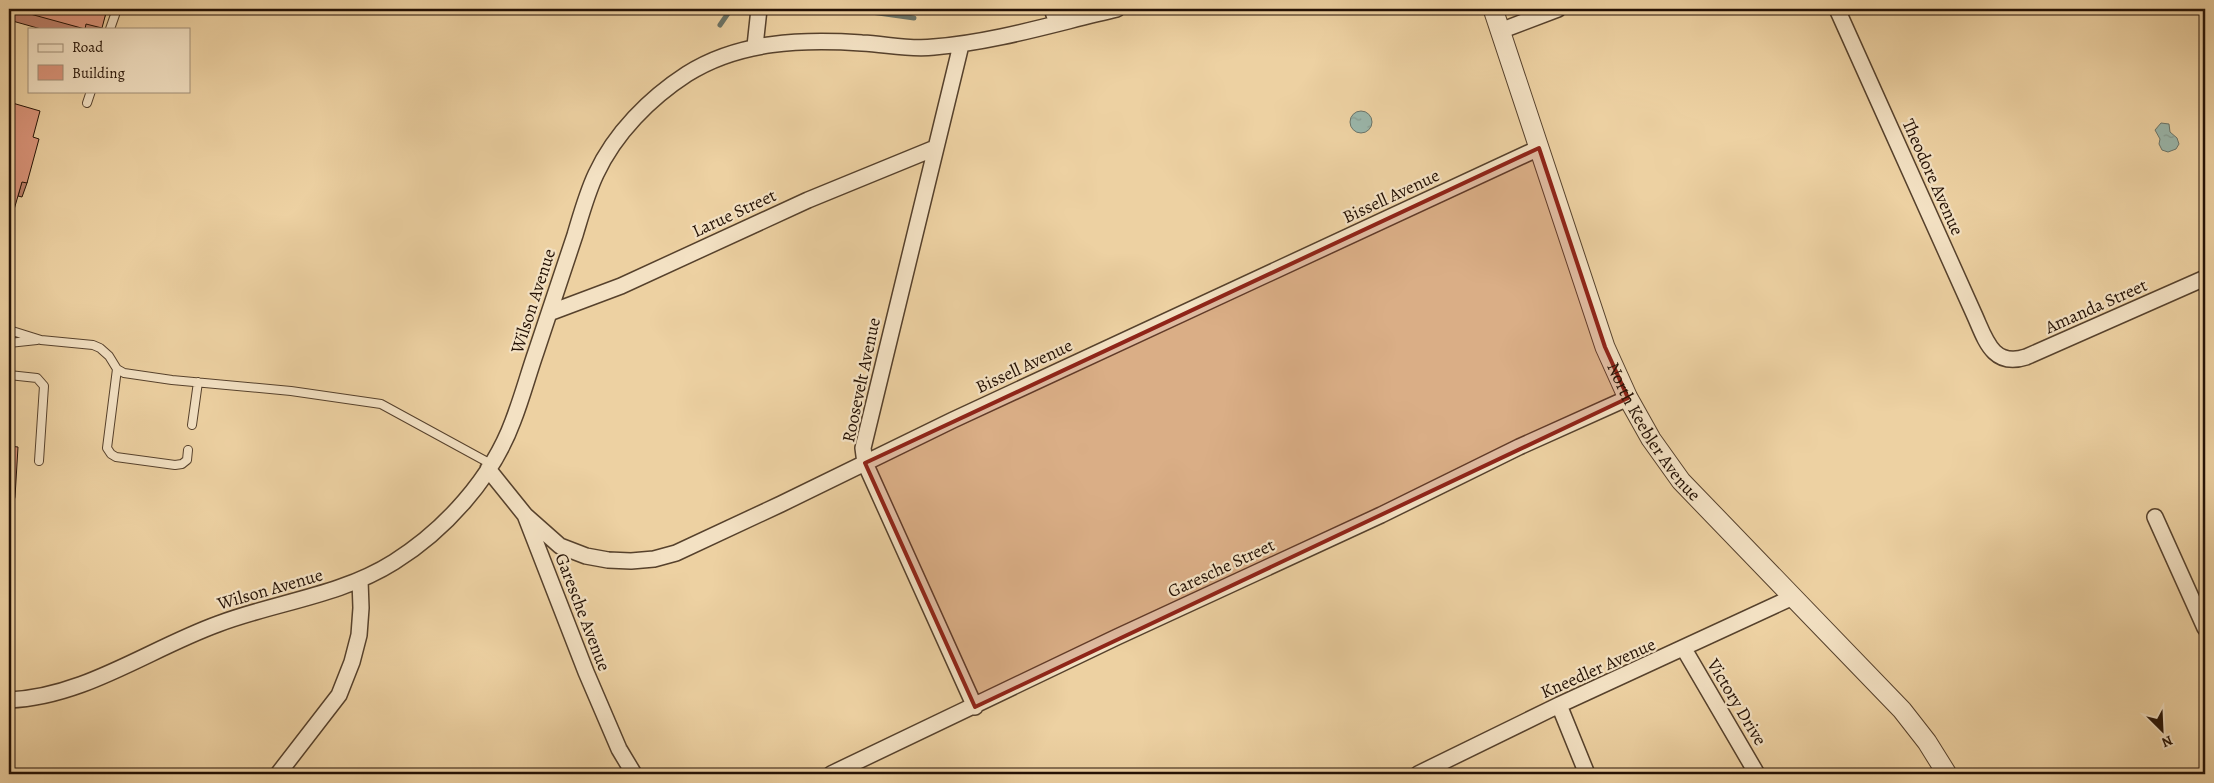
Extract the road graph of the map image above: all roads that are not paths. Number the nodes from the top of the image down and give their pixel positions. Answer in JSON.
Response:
{"nodes":[{"id":1,"x":117,"y":9,"type":"edge"},
{"id":2,"x":759,"y":9,"type":"edge"},
{"id":3,"x":1052,"y":9,"type":"edge"},
{"id":4,"x":1117,"y":9,"type":"edge"},
{"id":5,"x":1493,"y":9,"type":"edge"},
{"id":6,"x":1558,"y":9,"type":"edge"},
{"id":7,"x":1837,"y":9,"type":"edge"},
{"id":8,"x":1057,"y":23,"type":"junction"},
{"id":9,"x":110,"y":28,"type":"edge"},
{"id":10,"x":1500,"y":31,"type":"junction"},
{"id":11,"x":961,"y":45,"type":"junction"},
{"id":12,"x":755,"y":46,"type":"junction"},
{"id":13,"x":91,"y":92,"type":"edge"},
{"id":14,"x":87,"y":103,"type":"dead end"},
{"id":15,"x":935,"y":148,"type":"junction"},
{"id":16,"x":1539,"y":148,"type":"junction"},
{"id":17,"x":2205,"y":278,"type":"edge"},
{"id":18,"x":549,"y":313,"type":"junction"},
{"id":19,"x":9,"y":330,"type":"edge"},
{"id":20,"x":41,"y":340,"type":"junction"},
{"id":21,"x":9,"y":343,"type":"edge"},
{"id":22,"x":2000,"y":357,"type":"joint"},
{"id":23,"x":117,"y":369,"type":"junction"},
{"id":24,"x":9,"y":374,"type":"edge"},
{"id":25,"x":198,"y":382,"type":"junction"},
{"id":26,"x":1628,"y":398,"type":"junction"},
{"id":27,"x":192,"y":424,"type":"dead end"},
{"id":28,"x":188,"y":450,"type":"dead end"},
{"id":29,"x":39,"y":461,"type":"dead end"},
{"id":30,"x":865,"y":463,"type":"junction"},
{"id":31,"x":490,"y":466,"type":"junction"},
{"id":32,"x":525,"y":516,"type":"junction"},
{"id":33,"x":2155,"y":516,"type":"dead end"},
{"id":34,"x":360,"y":580,"type":"junction"},
{"id":35,"x":1793,"y":597,"type":"junction"},
{"id":36,"x":2205,"y":628,"type":"edge"},
{"id":37,"x":1684,"y":649,"type":"junction"},
{"id":38,"x":9,"y":700,"type":"edge"},
{"id":39,"x":1559,"y":706,"type":"junction"},
{"id":40,"x":975,"y":707,"type":"junction"},
{"id":41,"x":278,"y":774,"type":"edge"},
{"id":42,"x":634,"y":774,"type":"edge"},
{"id":43,"x":831,"y":774,"type":"edge"},
{"id":44,"x":1418,"y":774,"type":"edge"},
{"id":45,"x":1587,"y":774,"type":"edge"},
{"id":46,"x":1757,"y":774,"type":"edge"},
{"id":47,"x":1947,"y":774,"type":"edge"}],
"edges":[{"from":1,"to":9,"type":"lane"},
{"from":2,"to":12,"type":"street"},
{"from":3,"to":8,"type":"street"},
{"from":4,"to":8,"type":"street","name":"Wilson Avenue"},
{"from":5,"to":10,"type":"street","name":"North Keebler Avenue"},
{"from":6,"to":10,"type":"street"},
{"from":7,"to":22,"type":"street","name":"Theodore Avenue"},
{"from":8,"to":11,"type":"street","name":"Wilson Avenue"},
{"from":10,"to":16,"type":"street","name":"North Keebler Avenue"},
{"from":11,"to":12,"type":"street","name":"Wilson Avenue"},
{"from":11,"to":15,"type":"street","name":"Roosevelt Avenue"},
{"from":12,"to":18,"type":"street","name":"Wilson Avenue"},
{"from":13,"to":14,"type":"lane"},
{"from":15,"to":18,"type":"street","name":"Larue Street"},
{"from":15,"to":30,"type":"street","name":"Roosevelt Avenue"},
{"from":16,"to":26,"type":"street","name":"North Keebler Avenue"},
{"from":16,"to":30,"type":"street","name":"Bissell Avenue"},
{"from":17,"to":22,"type":"street","name":"Amanda Street"},
{"from":18,"to":31,"type":"street","name":"Wilson Avenue"},
{"from":19,"to":20,"type":"lane"},
{"from":20,"to":21,"type":"lane"},
{"from":20,"to":23,"type":"lane"},
{"from":23,"to":25,"type":"lane"},
{"from":23,"to":28,"type":"lane"},
{"from":24,"to":29,"type":"lane"},
{"from":25,"to":27,"type":"lane"},
{"from":25,"to":31,"type":"lane"},
{"from":26,"to":35,"type":"street","name":"North Keebler Avenue"},
{"from":26,"to":40,"type":"street","name":"Garesche Street"},
{"from":30,"to":32,"type":"street","name":"Bissell Avenue"},
{"from":30,"to":40,"type":"street","name":"Roosevelt Avenue"},
{"from":31,"to":32,"type":"street","name":"Garesche Avenue"},
{"from":31,"to":34,"type":"street","name":"Wilson Avenue"},
{"from":32,"to":42,"type":"street","name":"Garesche Avenue"},
{"from":33,"to":36,"type":"street"},
{"from":34,"to":38,"type":"street","name":"Wilson Avenue"},
{"from":34,"to":41,"type":"street"},
{"from":35,"to":37,"type":"street","name":"Kneedler Avenue"},
{"from":35,"to":47,"type":"street","name":"North Keebler Avenue"},
{"from":37,"to":39,"type":"street","name":"Kneedler Avenue"},
{"from":37,"to":46,"type":"street","name":"Victory Drive"},
{"from":39,"to":44,"type":"street","name":"Kneedler Avenue"},
{"from":39,"to":45,"type":"street"},
{"from":40,"to":43,"type":"street","name":"Garesche Street"}]}
